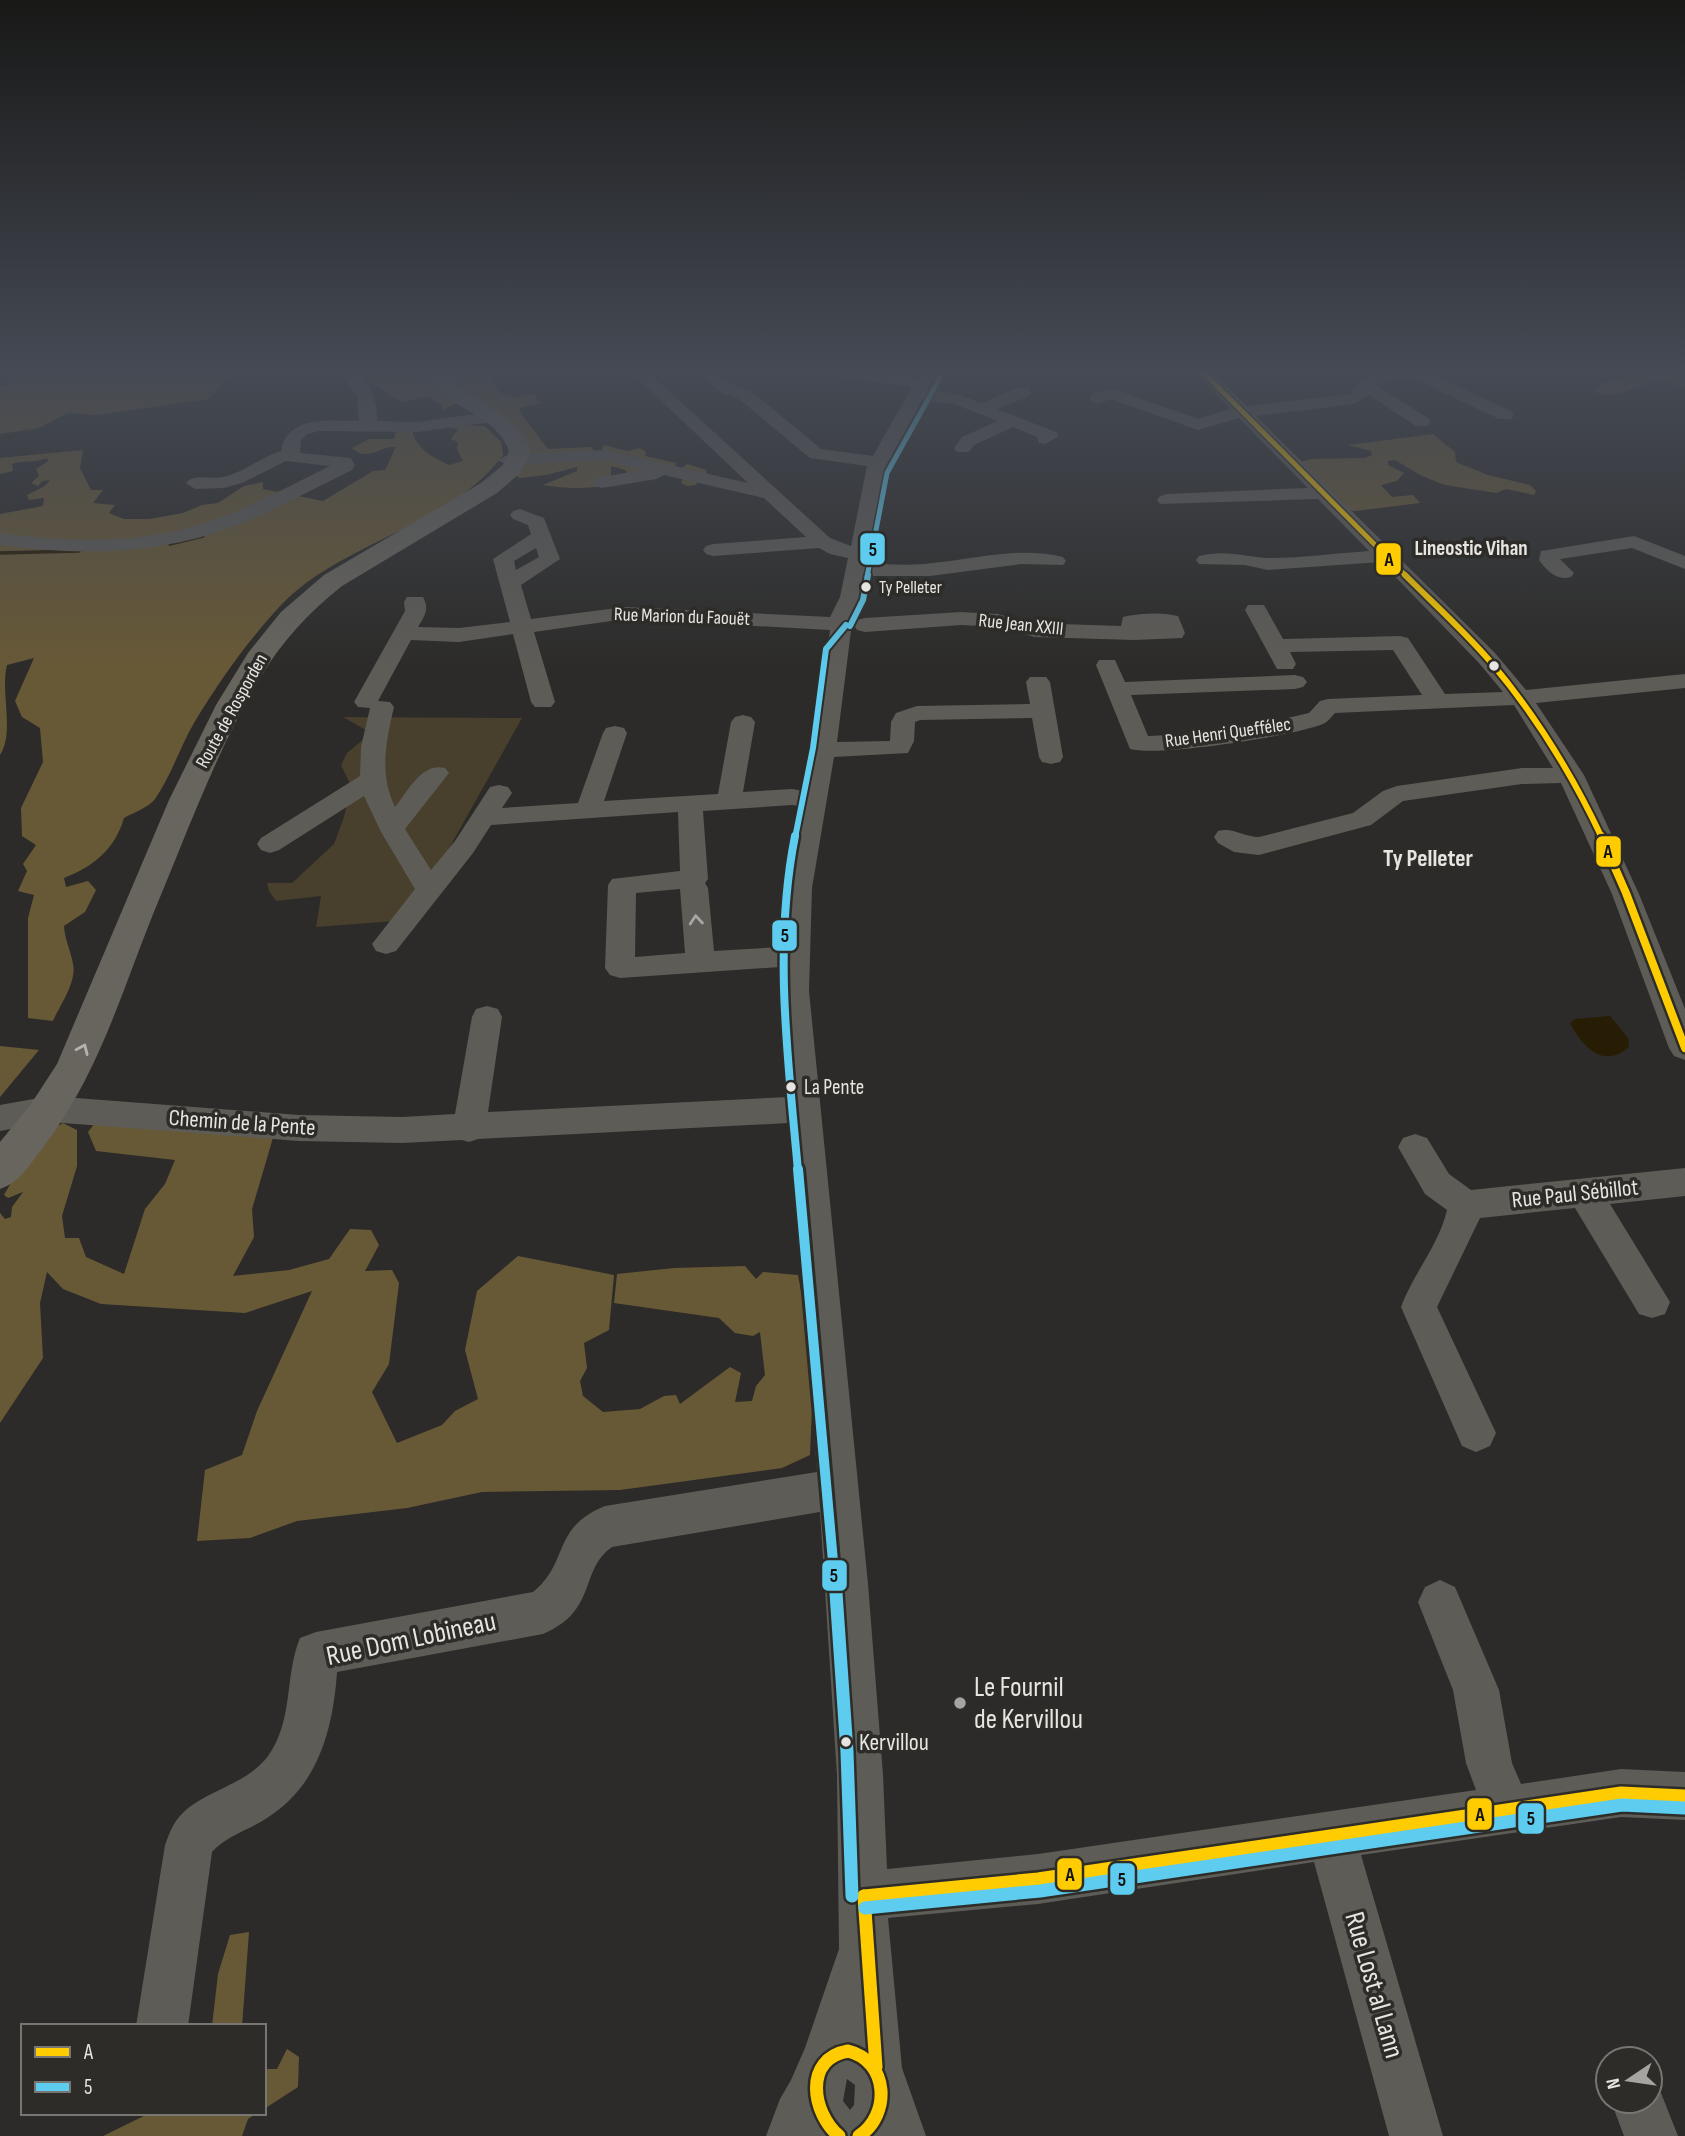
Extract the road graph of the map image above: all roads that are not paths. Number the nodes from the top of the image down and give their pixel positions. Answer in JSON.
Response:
{"nodes":[{"id":1,"x":250,"y":472,"type":"edge"},
{"id":2,"x":337,"y":472,"type":"edge"},
{"id":3,"x":498,"y":472,"type":"edge"},
{"id":4,"x":510,"y":472,"type":"edge"},
{"id":5,"x":658,"y":472,"type":"edge"},
{"id":6,"x":674,"y":472,"type":"edge"},
{"id":7,"x":752,"y":472,"type":"edge"},
{"id":8,"x":875,"y":472,"type":"edge"},
{"id":9,"x":1304,"y":472,"type":"edge"},
{"id":10,"x":602,"y":482,"type":"dead end"},
{"id":11,"x":195,"y":483,"type":"dead end"},
{"id":12,"x":1322,"y":493,"type":"junction"},
{"id":13,"x":774,"y":495,"type":"junction"},
{"id":14,"x":1167,"y":500,"type":"dead end"},
{"id":15,"x":520,"y":515,"type":"dead end"},
{"id":16,"x":0,"y":539,"type":"edge"},
{"id":17,"x":823,"y":542,"type":"junction"},
{"id":18,"x":713,"y":550,"type":"dead end"},
{"id":19,"x":1385,"y":556,"type":"junction"},
{"id":20,"x":1206,"y":560,"type":"dead end"},
{"id":21,"x":1056,"y":561,"type":"dead end"},
{"id":22,"x":859,"y":562,"type":"junction"},
{"id":23,"x":1685,"y":563,"type":"edge"},
{"id":24,"x":1564,"y":573,"type":"dead end"},
{"id":25,"x":415,"y":603,"type":"dead end"},
{"id":26,"x":1256,"y":610,"type":"dead end"},
{"id":27,"x":522,"y":627,"type":"junction"},
{"id":28,"x":847,"y":629,"type":"junction"},
{"id":29,"x":404,"y":633,"type":"junction"},
{"id":30,"x":1134,"y":633,"type":"dead end"},
{"id":31,"x":1275,"y":646,"type":"junction"},
{"id":32,"x":1107,"y":665,"type":"dead end"},
{"id":33,"x":1685,"y":681,"type":"edge"},
{"id":34,"x":1038,"y":682,"type":"dead end"},
{"id":35,"x":1295,"y":682,"type":"junction"},
{"id":36,"x":1119,"y":689,"type":"junction"},
{"id":37,"x":1521,"y":698,"type":"junction"},
{"id":38,"x":1437,"y":700,"type":"junction"},
{"id":39,"x":543,"y":702,"type":"dead end"},
{"id":40,"x":1328,"y":706,"type":"junction"},
{"id":41,"x":1043,"y":711,"type":"junction"},
{"id":42,"x":743,"y":722,"type":"dead end"},
{"id":43,"x":615,"y":733,"type":"dead end"},
{"id":44,"x":825,"y":750,"type":"junction"},
{"id":45,"x":1051,"y":757,"type":"dead end"},
{"id":46,"x":436,"y":773,"type":"dead end"},
{"id":47,"x":1570,"y":775,"type":"junction"},
{"id":48,"x":373,"y":779,"type":"junction"},
{"id":49,"x":499,"y":793,"type":"dead end"},
{"id":50,"x":729,"y":801,"type":"junction"},
{"id":51,"x":814,"y":801,"type":"junction"},
{"id":52,"x":589,"y":810,"type":"junction"},
{"id":53,"x":691,"y":813,"type":"dead end"},
{"id":54,"x":485,"y":817,"type":"junction"},
{"id":55,"x":393,"y":827,"type":"junction"},
{"id":56,"x":1227,"y":837,"type":"dead end"},
{"id":57,"x":270,"y":844,"type":"dead end"},
{"id":58,"x":691,"y":880,"type":"junction"},
{"id":59,"x":429,"y":890,"type":"junction"},
{"id":60,"x":386,"y":944,"type":"dead end"},
{"id":61,"x":794,"y":956,"type":"junction"},
{"id":62,"x":693,"y":963,"type":"junction"},
{"id":63,"x":487,"y":1017,"type":"dead end"},
{"id":64,"x":1685,"y":1048,"type":"edge"},
{"id":65,"x":804,"y":1109,"type":"junction"},
{"id":66,"x":16,"y":1118,"type":"edge"},
{"id":67,"x":470,"y":1129,"type":"junction"},
{"id":68,"x":1415,"y":1147,"type":"dead end"},
{"id":69,"x":0,"y":1172,"type":"edge"},
{"id":70,"x":1685,"y":1182,"type":"edge"},
{"id":71,"x":1584,"y":1193,"type":"junction"},
{"id":72,"x":1465,"y":1205,"type":"junction"},
{"id":73,"x":1652,"y":1302,"type":"dead end"},
{"id":74,"x":1476,"y":1433,"type":"dead end"},
{"id":75,"x":839,"y":1489,"type":"junction"},
{"id":76,"x":1440,"y":1602,"type":"dead end"},
{"id":77,"x":1685,"y":1796,"type":"edge"},
{"id":78,"x":1508,"y":1811,"type":"junction"},
{"id":79,"x":1331,"y":1835,"type":"junction"},
{"id":80,"x":864,"y":1896,"type":"junction"},
{"id":81,"x":162,"y":2024,"type":"edge"},
{"id":82,"x":845,"y":2113,"type":"edge"},
{"id":83,"x":1416,"y":2136,"type":"edge"}],
"edges":[{"from":1,"to":11,"type":"street"},
{"from":2,"to":16,"type":"street"},
{"from":3,"to":66,"type":"main road","name":"Route de Rosporden"},
{"from":66,"to":4,"type":"main road","name":"Route de Rosporden","one_way":true},
{"from":5,"to":10,"type":"street"},
{"from":6,"to":13,"type":"street"},
{"from":7,"to":13,"type":"street"},
{"from":8,"to":22,"type":"street"},
{"from":9,"to":12,"type":"street"},
{"from":12,"to":14,"type":"street"},
{"from":12,"to":19,"type":"street"},
{"from":13,"to":17,"type":"street"},
{"from":15,"to":27,"type":"street"},
{"from":17,"to":18,"type":"street"},
{"from":17,"to":22,"type":"street"},
{"from":19,"to":20,"type":"street"},
{"from":19,"to":37,"type":"street"},
{"from":21,"to":22,"type":"street"},
{"from":22,"to":28,"type":"street"},
{"from":23,"to":24,"type":"street"},
{"from":25,"to":29,"type":"street"},
{"from":26,"to":31,"type":"street"},
{"from":27,"to":28,"type":"street","name":"Rue Marion du Faouët"},
{"from":27,"to":29,"type":"street","name":"Rue Marion du Faouët"},
{"from":27,"to":39,"type":"street"},
{"from":28,"to":30,"type":"street","name":"Rue Jean XXIII"},
{"from":28,"to":44,"type":"street"},
{"from":29,"to":48,"type":"street"},
{"from":31,"to":35,"type":"street"},
{"from":31,"to":38,"type":"street"},
{"from":32,"to":36,"type":"street","name":"Rue Henri Queffélec"},
{"from":33,"to":37,"type":"street","name":"Rue Henri Queffélec"},
{"from":34,"to":41,"type":"street"},
{"from":35,"to":36,"type":"street","name":"Rue Henri Queffélec"},
{"from":35,"to":40,"type":"street","name":"Rue Henri Queffélec"},
{"from":36,"to":40,"type":"street","name":"Rue Henri Queffélec"},
{"from":37,"to":38,"type":"street","name":"Rue Henri Queffélec"},
{"from":37,"to":47,"type":"street"},
{"from":38,"to":40,"type":"street","name":"Rue Henri Queffélec"},
{"from":41,"to":44,"type":"street"},
{"from":41,"to":45,"type":"street"},
{"from":42,"to":50,"type":"street"},
{"from":43,"to":52,"type":"street"},
{"from":44,"to":51,"type":"street"},
{"from":46,"to":55,"type":"street"},
{"from":47,"to":56,"type":"street"},
{"from":47,"to":64,"type":"street"},
{"from":48,"to":55,"type":"street"},
{"from":48,"to":57,"type":"street"},
{"from":49,"to":54,"type":"street"},
{"from":50,"to":51,"type":"street"},
{"from":50,"to":52,"type":"street"},
{"from":51,"to":61,"type":"street"},
{"from":52,"to":54,"type":"street"},
{"from":53,"to":58,"type":"street"},
{"from":54,"to":59,"type":"street"},
{"from":55,"to":59,"type":"street"},
{"from":62,"to":58,"type":"street","one_way":true},
{"from":58,"to":62,"type":"street"},
{"from":59,"to":60,"type":"street"},
{"from":61,"to":62,"type":"street"},
{"from":61,"to":65,"type":"street"},
{"from":63,"to":67,"type":"street"},
{"from":65,"to":67,"type":"street","name":"Chemin de la Pente"},
{"from":65,"to":75,"type":"street"},
{"from":66,"to":67,"type":"street","name":"Chemin de la Pente"},
{"from":66,"to":69,"type":"main road","name":"Route de Rosporden"},
{"from":68,"to":72,"type":"street"},
{"from":70,"to":71,"type":"street","name":"Rue Paul Sébillot"},
{"from":71,"to":72,"type":"street","name":"Rue Paul Sébillot"},
{"from":71,"to":73,"type":"street"},
{"from":72,"to":74,"type":"street"},
{"from":75,"to":80,"type":"street"},
{"from":75,"to":81,"type":"street","name":"Rue Dom Lobineau"},
{"from":76,"to":78,"type":"street"},
{"from":77,"to":78,"type":"street"},
{"from":78,"to":79,"type":"street"},
{"from":79,"to":80,"type":"street"},
{"from":79,"to":83,"type":"street","name":"Rue Lost al Lann"},
{"from":80,"to":82,"type":"street"}]}
